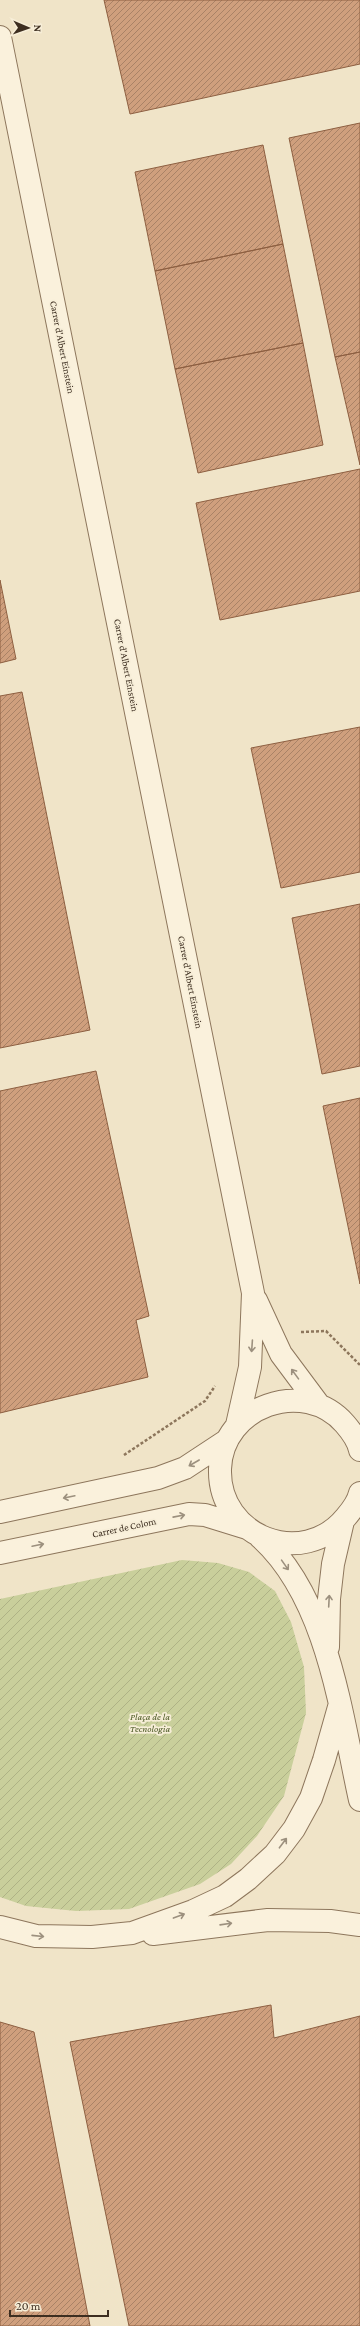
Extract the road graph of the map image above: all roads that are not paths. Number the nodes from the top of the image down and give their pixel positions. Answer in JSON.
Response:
{"nodes":[{"id":1,"x":0,"y":37,"type":"edge"},
{"id":2,"x":253,"y":1293,"type":"junction"},
{"id":3,"x":319,"y":1405,"type":"junction"},
{"id":4,"x":350,"y":1421,"type":"edge"},
{"id":5,"x":232,"y":1433,"type":"junction"},
{"id":6,"x":360,"y":1450,"type":"edge"},
{"id":7,"x":360,"y":1495,"type":"edge"},
{"id":8,"x":0,"y":1512,"type":"edge"},
{"id":9,"x":343,"y":1521,"type":"junction"},
{"id":10,"x":253,"y":1532,"type":"junction"},
{"id":11,"x":0,"y":1553,"type":"edge"},
{"id":12,"x":328,"y":1654,"type":"junction"},
{"id":13,"x":339,"y":1707,"type":"junction"},
{"id":14,"x":360,"y":1800,"type":"edge"},
{"id":15,"x":360,"y":1925,"type":"edge"},
{"id":16,"x":0,"y":1927,"type":"edge"},
{"id":17,"x":132,"y":1933,"type":"junction"}],
"edges":[{"from":1,"to":2,"type":"street","name":"Carrer d'Albert Einstein"},
{"from":3,"to":2,"type":"street","name":"Carrer d'Albert Einstein","one_way":true},
{"from":2,"to":5,"type":"street","name":"Carrer d'Albert Einstein","one_way":true},
{"from":3,"to":4,"type":"street"},
{"from":3,"to":5,"type":"street"},
{"from":4,"to":6,"type":"street"},
{"from":5,"to":8,"type":"street","one_way":true},
{"from":5,"to":10,"type":"street","name":"Carrer d'Albert Einstein"},
{"from":7,"to":9,"type":"street"},
{"from":9,"to":10,"type":"street","name":"Carrer de Colom"},
{"from":12,"to":9,"type":"street","one_way":true},
{"from":11,"to":10,"type":"street","name":"Carrer de Colom","one_way":true},
{"from":10,"to":12,"type":"street","name":"Carrer d'Albert Einstein","one_way":true},
{"from":12,"to":13,"type":"street"},
{"from":13,"to":14,"type":"street"},
{"from":17,"to":13,"type":"street","one_way":true},
{"from":17,"to":15,"type":"street","one_way":true},
{"from":16,"to":17,"type":"street","one_way":true}]}
